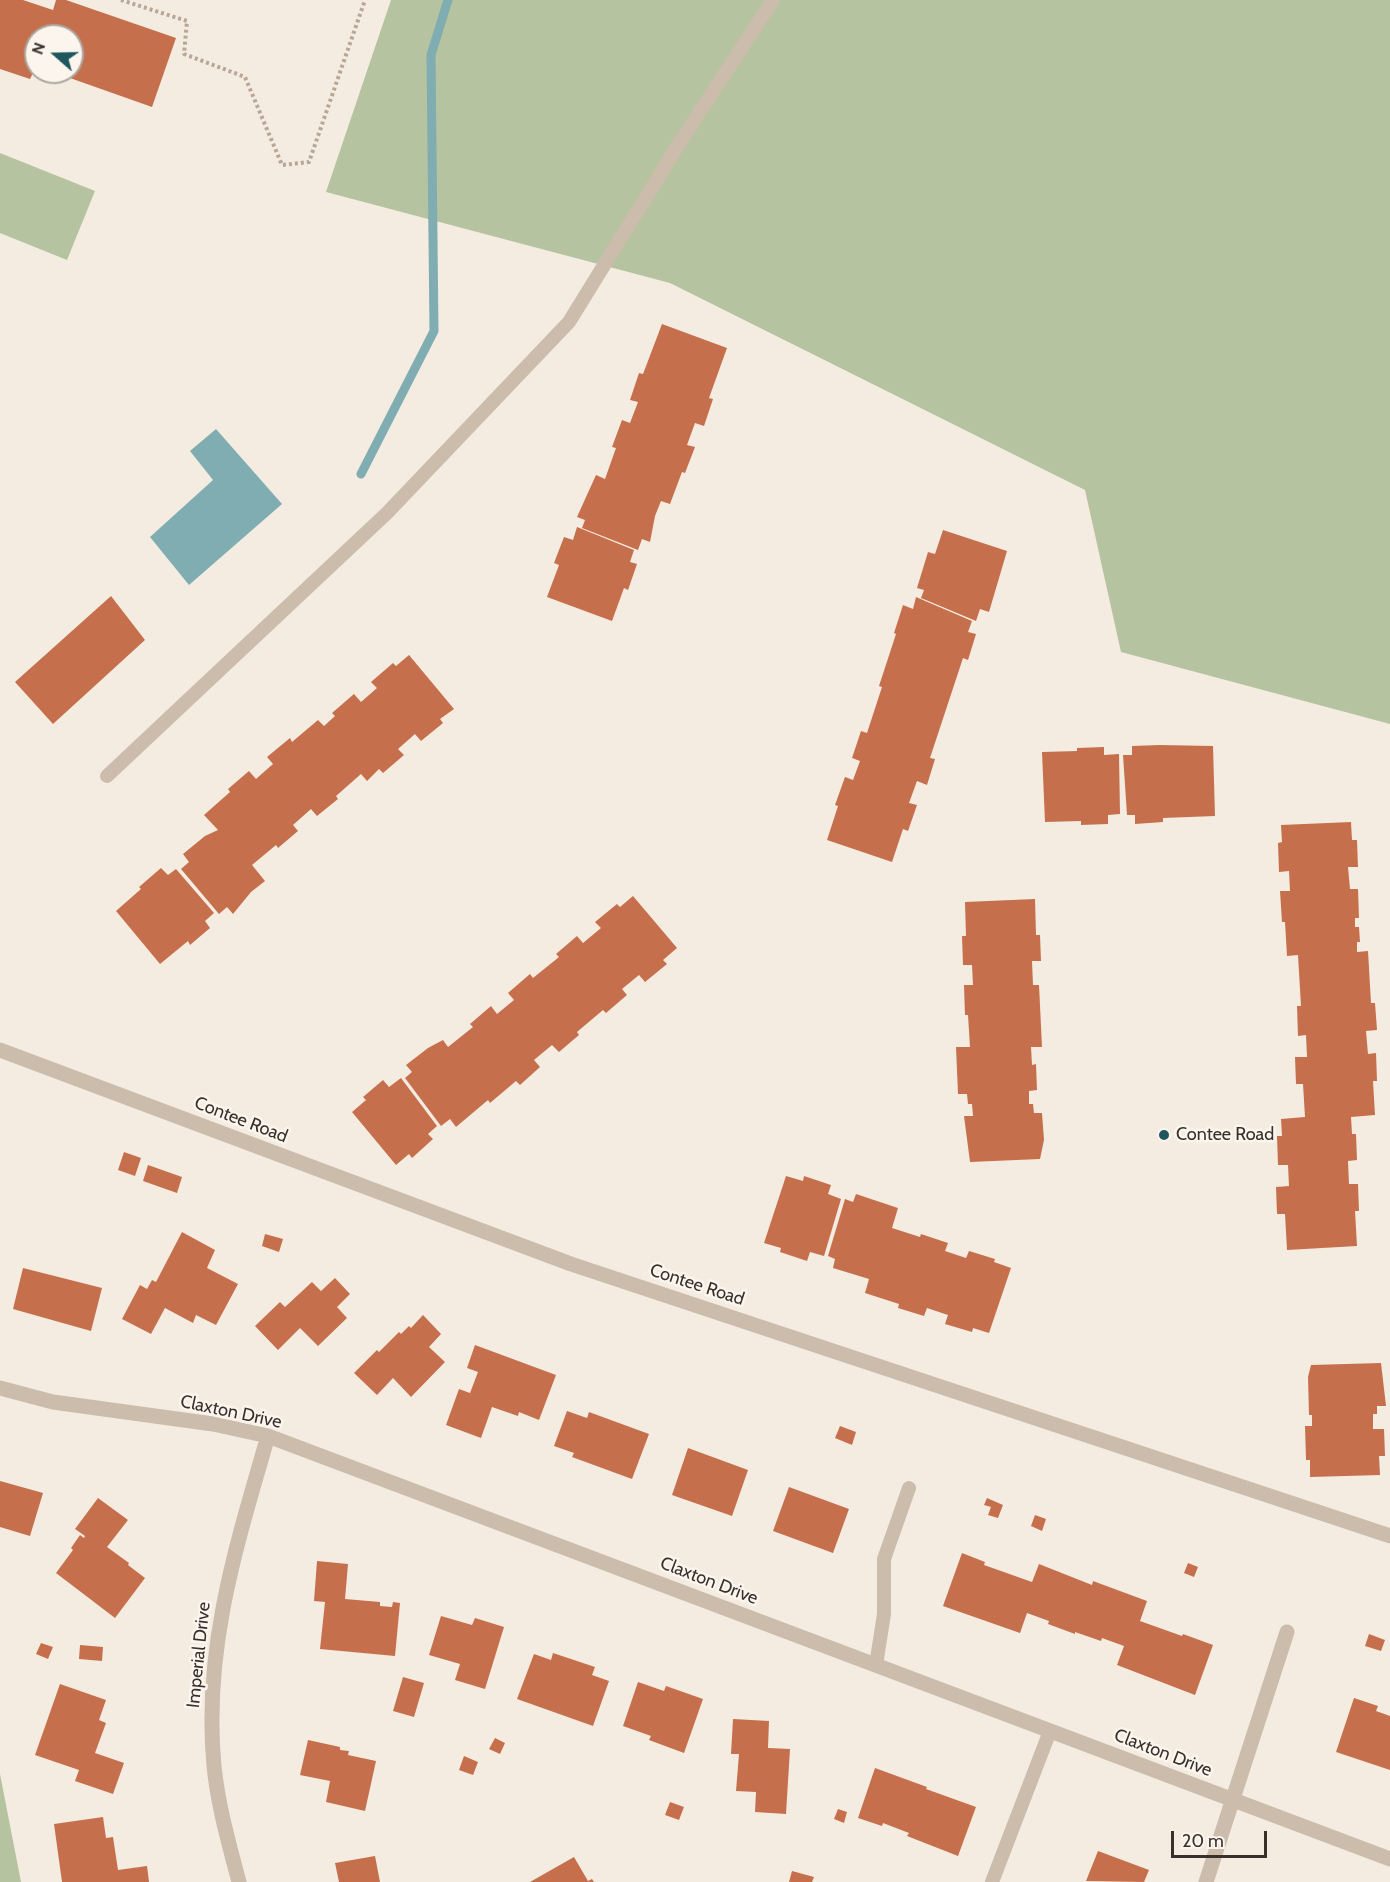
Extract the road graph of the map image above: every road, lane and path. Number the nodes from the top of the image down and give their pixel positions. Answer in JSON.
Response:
{"nodes":[{"id":1,"x":121,"y":0,"type":"edge"},
{"id":2,"x":365,"y":0,"type":"edge"},
{"id":3,"x":773,"y":0,"type":"edge"},
{"id":4,"x":107,"y":776,"type":"dead end"},
{"id":5,"x":0,"y":1050,"type":"edge"},
{"id":6,"x":0,"y":1388,"type":"edge"},
{"id":7,"x":268,"y":1436,"type":"junction"},
{"id":8,"x":909,"y":1488,"type":"dead end"},
{"id":9,"x":1390,"y":1536,"type":"edge"},
{"id":10,"x":1287,"y":1632,"type":"dead end"},
{"id":11,"x":876,"y":1665,"type":"junction"},
{"id":12,"x":1050,"y":1731,"type":"junction"},
{"id":13,"x":1232,"y":1800,"type":"junction"},
{"id":14,"x":1390,"y":1859,"type":"edge"},
{"id":15,"x":239,"y":1882,"type":"edge"},
{"id":16,"x":992,"y":1882,"type":"edge"},
{"id":17,"x":1206,"y":1882,"type":"edge"}],
"edges":[{"from":1,"to":2,"type":"path"},
{"from":3,"to":4,"type":"lane"},
{"from":5,"to":9,"type":"street","name":"Contee Road"},
{"from":6,"to":7,"type":"street","name":"Claxton Drive"},
{"from":7,"to":11,"type":"street","name":"Claxton Drive"},
{"from":7,"to":15,"type":"street","name":"Imperial Drive"},
{"from":8,"to":11,"type":"lane"},
{"from":10,"to":13,"type":"street"},
{"from":11,"to":12,"type":"street","name":"Claxton Drive"},
{"from":12,"to":13,"type":"street","name":"Claxton Drive"},
{"from":12,"to":16,"type":"lane"},
{"from":13,"to":14,"type":"street","name":"Claxton Drive"},
{"from":13,"to":17,"type":"street"}]}
